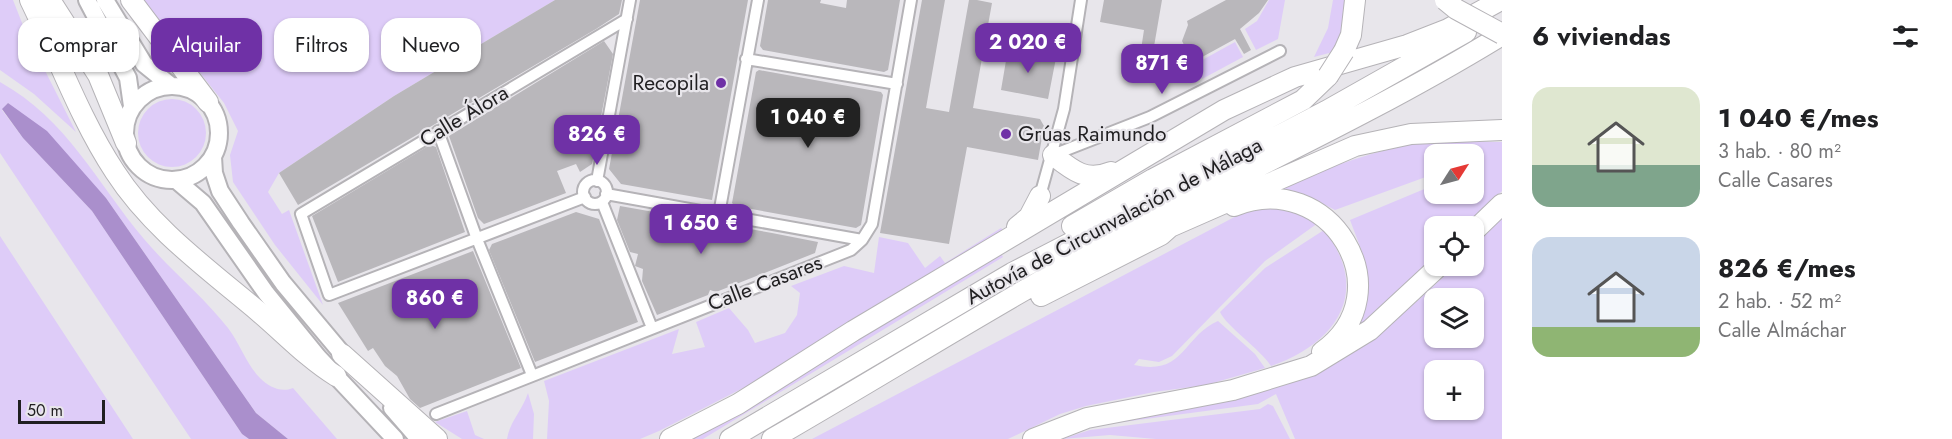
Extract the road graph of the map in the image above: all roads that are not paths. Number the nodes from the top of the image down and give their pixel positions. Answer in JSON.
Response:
{"nodes":[{"id":1,"x":30,"y":0,"type":"edge"},
{"id":2,"x":50,"y":0,"type":"edge"},
{"id":3,"x":87,"y":0,"type":"edge"},
{"id":4,"x":105,"y":0,"type":"edge"},
{"id":5,"x":130,"y":0,"type":"edge"},
{"id":6,"x":630,"y":0,"type":"edge"},
{"id":7,"x":758,"y":0,"type":"edge"},
{"id":8,"x":911,"y":0,"type":"edge"},
{"id":9,"x":1081,"y":0,"type":"edge"},
{"id":10,"x":1355,"y":0,"type":"edge"},
{"id":11,"x":1445,"y":0,"type":"edge"},
{"id":12,"x":1501,"y":0,"type":"edge"},
{"id":13,"x":1502,"y":10,"type":"edge"},
{"id":14,"x":627,"y":19,"type":"junction"},
{"id":15,"x":1502,"y":34,"type":"edge"},
{"id":16,"x":1280,"y":51,"type":"dead end"},
{"id":17,"x":746,"y":59,"type":"junction"},
{"id":18,"x":897,"y":84,"type":"junction"},
{"id":19,"x":170,"y":85,"type":"junction"},
{"id":20,"x":208,"y":102,"type":"junction"},
{"id":21,"x":132,"y":106,"type":"junction"},
{"id":22,"x":1502,"y":130,"type":"edge"},
{"id":23,"x":438,"y":131,"type":"junction"},
{"id":24,"x":126,"y":143,"type":"junction"},
{"id":25,"x":1053,"y":155,"type":"junction"},
{"id":26,"x":213,"y":157,"type":"junction"},
{"id":27,"x":1136,"y":162,"type":"junction"},
{"id":28,"x":176,"y":180,"type":"junction"},
{"id":29,"x":597,"y":180,"type":"junction"},
{"id":30,"x":1040,"y":196,"type":"joint"},
{"id":31,"x":585,"y":197,"type":"junction"},
{"id":32,"x":604,"y":198,"type":"junction"},
{"id":33,"x":1502,"y":204,"type":"edge"},
{"id":34,"x":719,"y":214,"type":"junction"},
{"id":35,"x":1484,"y":221,"type":"edge"},
{"id":36,"x":1161,"y":235,"type":"junction"},
{"id":37,"x":477,"y":239,"type":"junction"},
{"id":38,"x":862,"y":240,"type":"junction"},
{"id":39,"x":988,"y":252,"type":"junction"},
{"id":40,"x":1428,"y":276,"type":"edge"},
{"id":41,"x":924,"y":324,"type":"junction"},
{"id":42,"x":652,"y":328,"type":"junction"},
{"id":43,"x":342,"y":354,"type":"junction"},
{"id":44,"x":1295,"y":371,"type":"junction"},
{"id":45,"x":532,"y":375,"type":"junction"},
{"id":46,"x":336,"y":376,"type":"junction"},
{"id":47,"x":860,"y":387,"type":"junction"},
{"id":48,"x":436,"y":414,"type":"dead end"},
{"id":49,"x":395,"y":439,"type":"edge"},
{"id":50,"x":419,"y":439,"type":"edge"},
{"id":51,"x":437,"y":439,"type":"edge"},
{"id":52,"x":669,"y":439,"type":"edge"},
{"id":53,"x":730,"y":439,"type":"edge"},
{"id":54,"x":772,"y":439,"type":"edge"},
{"id":55,"x":1033,"y":439,"type":"edge"}],
"edges":[{"from":1,"to":46,"type":"highway"},
{"from":2,"to":24,"type":"highway"},
{"from":3,"to":21,"type":"main road"},
{"from":4,"to":19,"type":"main road"},
{"from":5,"to":20,"type":"highway"},
{"from":6,"to":14,"type":"street"},
{"from":7,"to":17,"type":"street"},
{"from":8,"to":18,"type":"street"},
{"from":9,"to":25,"type":"street"},
{"from":10,"to":41,"type":"highway","bridge":true},
{"from":11,"to":15,"type":"highway","bridge":true},
{"from":12,"to":27,"type":"highway"},
{"from":13,"to":41,"type":"highway","name":"Autovía de Circunvalación de Málaga"},
{"from":14,"to":23,"type":"street","name":"Calle Álora"},
{"from":14,"to":29,"type":"street"},
{"from":15,"to":47,"type":"highway","name":"Autovía de Circunvalación de Málaga"},
{"from":16,"to":25,"type":"street"},
{"from":17,"to":18,"type":"street"},
{"from":17,"to":34,"type":"street"},
{"from":18,"to":38,"type":"street"},
{"from":19,"to":20,"type":"main road"},
{"from":19,"to":21,"type":"main road"},
{"from":20,"to":26,"type":"main road"},
{"from":21,"to":24,"type":"main road"},
{"from":22,"to":36,"type":"highway"},
{"from":23,"to":37,"type":"street"},
{"from":23,"to":37,"type":"street","name":"Calle Álora"},
{"from":24,"to":28,"type":"main road"},
{"from":25,"to":27,"type":"highway"},
{"from":25,"to":30,"type":"street"},
{"from":26,"to":28,"type":"main road"},
{"from":26,"to":43,"type":"main road"},
{"from":27,"to":39,"type":"highway"},
{"from":28,"to":46,"type":"main road"},
{"from":29,"to":31,"type":"street"},
{"from":29,"to":32,"type":"street"},
{"from":30,"to":39,"type":"highway"},
{"from":31,"to":32,"type":"street"},
{"from":31,"to":37,"type":"street"},
{"from":32,"to":34,"type":"street"},
{"from":32,"to":42,"type":"street"},
{"from":33,"to":35,"type":"highway"},
{"from":34,"to":38,"type":"street"},
{"from":36,"to":44,"type":"highway"},
{"from":36,"to":47,"type":"highway"},
{"from":37,"to":45,"type":"street"},
{"from":38,"to":42,"type":"street","name":"Calle Casares"},
{"from":39,"to":52,"type":"highway"},
{"from":40,"to":44,"type":"highway"},
{"from":41,"to":53,"type":"highway","name":"Autovía de Circunvalación de Málaga"},
{"from":42,"to":45,"type":"street","name":"Calle Casares"},
{"from":43,"to":50,"type":"main road"},
{"from":43,"to":51,"type":"highway"},
{"from":44,"to":55,"type":"highway"},
{"from":45,"to":48,"type":"street","name":"Calle Casares"},
{"from":46,"to":49,"type":"main road"},
{"from":47,"to":54,"type":"highway","name":"Autovía de Circunvalación de Málaga"}]}
